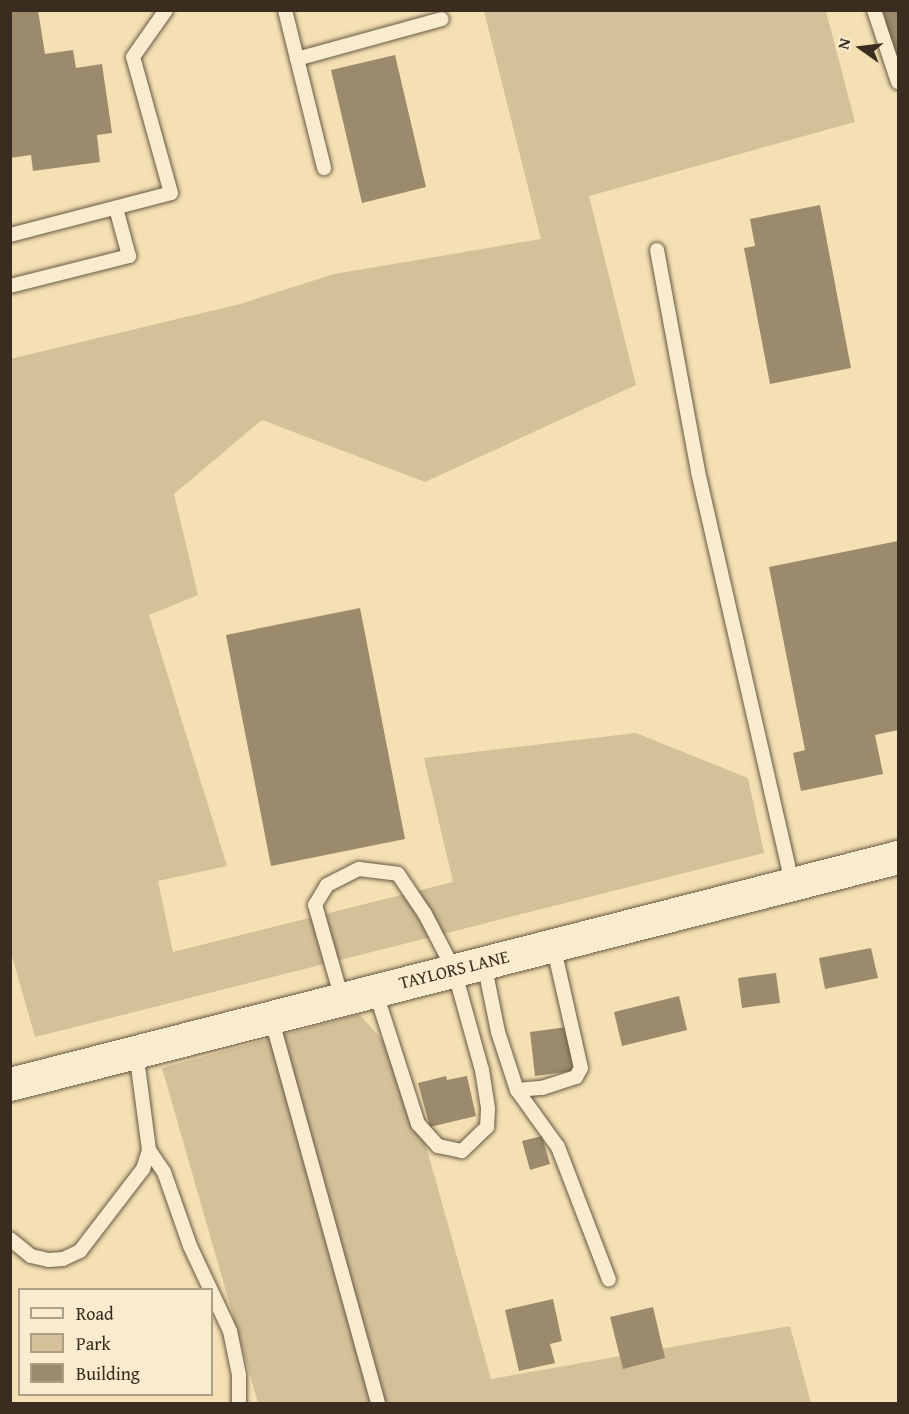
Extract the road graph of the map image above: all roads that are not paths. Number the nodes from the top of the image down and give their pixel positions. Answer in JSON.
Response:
{"nodes":[{"id":1,"x":166,"y":10,"type":"edge"},
{"id":2,"x":285,"y":10,"type":"edge"},
{"id":3,"x":874,"y":10,"type":"edge"},
{"id":4,"x":442,"y":19,"type":"dead end"},
{"id":5,"x":297,"y":59,"type":"junction"},
{"id":6,"x":898,"y":82,"type":"edge"},
{"id":7,"x":324,"y":168,"type":"dead end"},
{"id":8,"x":116,"y":208,"type":"junction"},
{"id":9,"x":10,"y":235,"type":"edge"},
{"id":10,"x":657,"y":250,"type":"dead end"},
{"id":11,"x":10,"y":286,"type":"edge"},
{"id":12,"x":898,"y":857,"type":"edge"},
{"id":13,"x":792,"y":884,"type":"junction"},
{"id":14,"x":553,"y":945,"type":"junction"},
{"id":15,"x":469,"y":966,"type":"junction"},
{"id":16,"x":375,"y":990,"type":"junction"},
{"id":17,"x":342,"y":999,"type":"junction"},
{"id":18,"x":271,"y":1017,"type":"junction"},
{"id":19,"x":136,"y":1051,"type":"junction"},
{"id":20,"x":10,"y":1083,"type":"edge"},
{"id":21,"x":517,"y":1090,"type":"junction"},
{"id":22,"x":149,"y":1150,"type":"junction"},
{"id":23,"x":10,"y":1239,"type":"edge"},
{"id":24,"x":609,"y":1280,"type":"dead end"},
{"id":25,"x":210,"y":1288,"type":"edge"},
{"id":26,"x":213,"y":1295,"type":"edge"},
{"id":27,"x":239,"y":1404,"type":"edge"},
{"id":28,"x":378,"y":1404,"type":"edge"}],
"edges":[{"from":1,"to":8,"type":"lane"},
{"from":2,"to":5,"type":"lane"},
{"from":3,"to":6,"type":"lane"},
{"from":4,"to":5,"type":"lane"},
{"from":5,"to":7,"type":"lane"},
{"from":8,"to":9,"type":"lane"},
{"from":8,"to":11,"type":"lane"},
{"from":10,"to":13,"type":"lane"},
{"from":12,"to":13,"type":"street","name":"TAYLORS LANE"},
{"from":13,"to":14,"type":"street","name":"TAYLORS LANE"},
{"from":14,"to":15,"type":"street","name":"TAYLORS LANE"},
{"from":14,"to":21,"type":"lane"},
{"from":15,"to":16,"type":"street","name":"TAYLORS LANE"},
{"from":15,"to":16,"type":"lane"},
{"from":15,"to":17,"type":"lane"},
{"from":15,"to":21,"type":"lane"},
{"from":16,"to":17,"type":"street","name":"TAYLORS LANE"},
{"from":17,"to":18,"type":"street","name":"TAYLORS LANE"},
{"from":18,"to":19,"type":"street","name":"TAYLORS LANE"},
{"from":18,"to":28,"type":"lane"},
{"from":19,"to":20,"type":"street","name":"TAYLORS LANE"},
{"from":19,"to":22,"type":"lane"},
{"from":21,"to":24,"type":"lane"},
{"from":22,"to":23,"type":"lane"},
{"from":22,"to":25,"type":"lane"},
{"from":26,"to":27,"type":"lane"}]}
